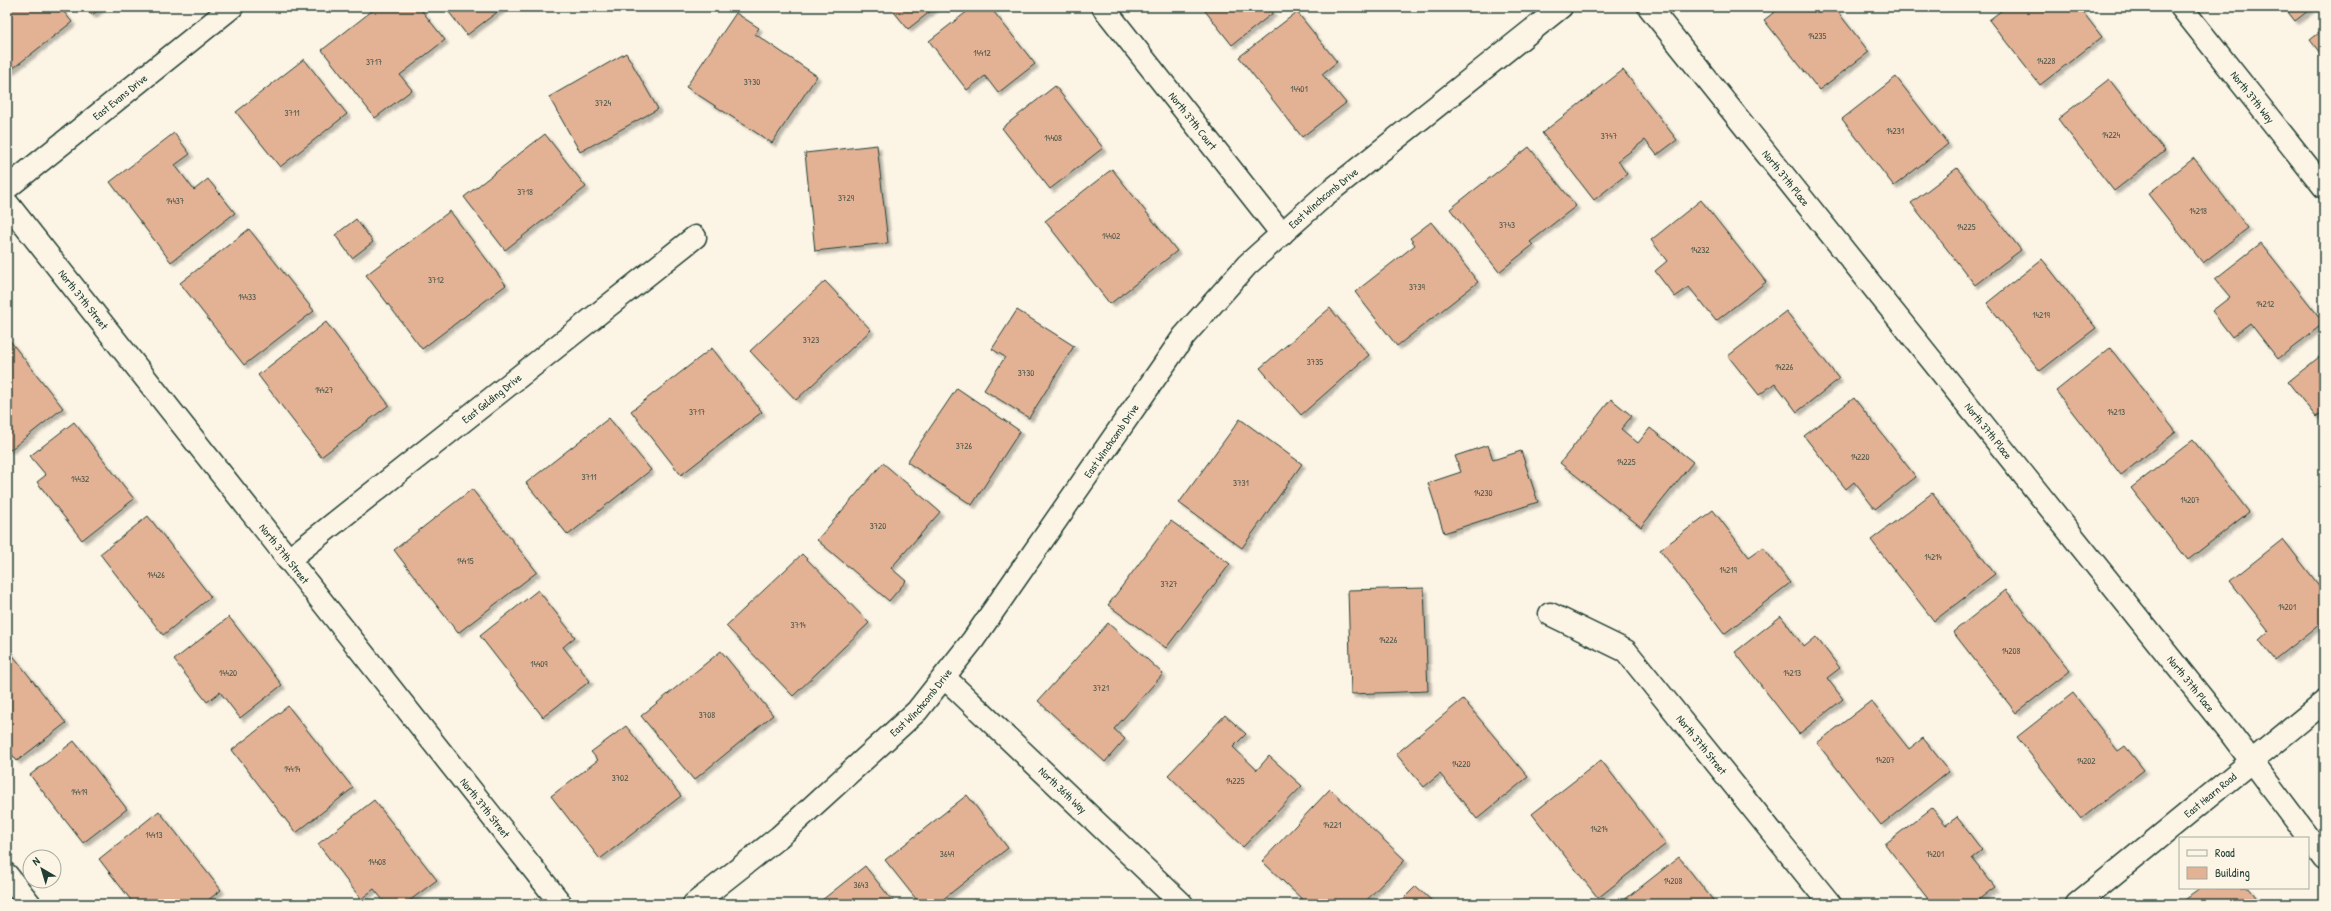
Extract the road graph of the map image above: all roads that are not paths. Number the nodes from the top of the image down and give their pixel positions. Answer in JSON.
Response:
{"nodes":[{"id":1,"x":232,"y":7,"type":"edge"},
{"id":2,"x":1103,"y":7,"type":"edge"},
{"id":3,"x":1561,"y":7,"type":"edge"},
{"id":4,"x":1649,"y":7,"type":"edge"},
{"id":5,"x":2181,"y":7,"type":"edge"},
{"id":6,"x":2324,"y":187,"type":"edge"},
{"id":7,"x":7,"y":188,"type":"edge"},
{"id":8,"x":7,"y":203,"type":"edge"},
{"id":9,"x":1282,"y":234,"type":"junction"},
{"id":10,"x":695,"y":237,"type":"dead end"},
{"id":11,"x":288,"y":560,"type":"junction"},
{"id":12,"x":1550,"y":614,"type":"dead end"},
{"id":13,"x":944,"y":677,"type":"junction"},
{"id":14,"x":2324,"y":702,"type":"edge"},
{"id":15,"x":2252,"y":761,"type":"junction"},
{"id":16,"x":2308,"y":837,"type":"edge"},
{"id":17,"x":2309,"y":838,"type":"edge"},
{"id":18,"x":2324,"y":858,"type":"edge"},
{"id":19,"x":7,"y":875,"type":"edge"},
{"id":20,"x":30,"y":904,"type":"edge"},
{"id":21,"x":561,"y":904,"type":"edge"},
{"id":22,"x":694,"y":904,"type":"edge"},
{"id":23,"x":1182,"y":904,"type":"edge"},
{"id":24,"x":1830,"y":904,"type":"edge"},
{"id":25,"x":2077,"y":904,"type":"edge"}],
"edges":[{"from":1,"to":7,"type":"street","name":"East Evans Drive"},
{"from":2,"to":9,"type":"street","name":"North 37th Court"},
{"from":3,"to":9,"type":"street","name":"East Winchcomb Drive"},
{"from":4,"to":15,"type":"street","name":"North 37th Place"},
{"from":5,"to":6,"type":"street","name":"North 37th Way"},
{"from":8,"to":11,"type":"street","name":"North 37th Street"},
{"from":9,"to":13,"type":"street","name":"East Winchcomb Drive"},
{"from":10,"to":11,"type":"street","name":"East Gelding Drive"},
{"from":11,"to":21,"type":"street","name":"North 37th Street"},
{"from":12,"to":24,"type":"street","name":"North 37th Street"},
{"from":13,"to":22,"type":"street","name":"East Winchcomb Drive"},
{"from":13,"to":23,"type":"street","name":"North 36th Way"},
{"from":14,"to":15,"type":"street","name":"East Hearn Road"},
{"from":15,"to":16,"type":"street","name":"North 37th Place"},
{"from":15,"to":25,"type":"street","name":"East Hearn Road"},
{"from":17,"to":18,"type":"street","name":"North 37th Place"},
{"from":19,"to":20,"type":"street"}]}
